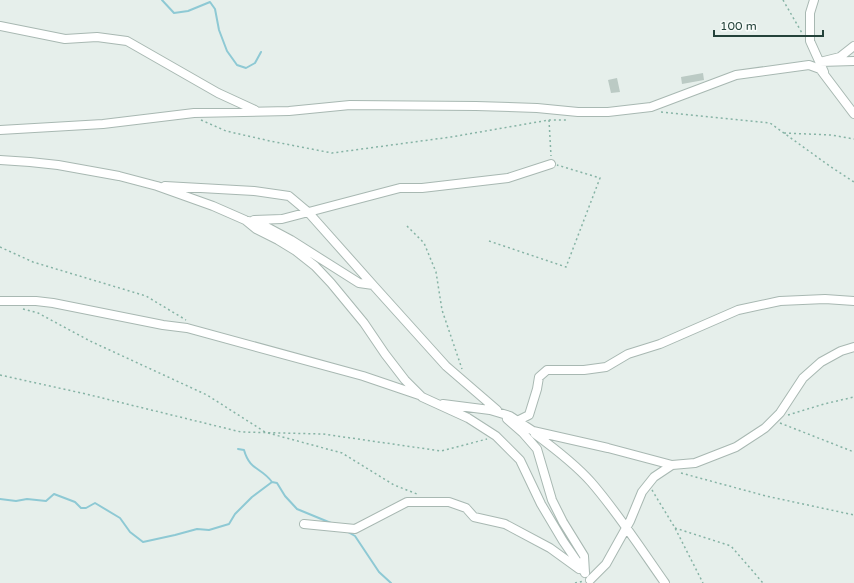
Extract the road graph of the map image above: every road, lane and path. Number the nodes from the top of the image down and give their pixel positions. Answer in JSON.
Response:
{"nodes":[{"id":1,"x":783,"y":0,"type":"edge"},
{"id":2,"x":814,"y":0,"type":"edge"},
{"id":3,"x":0,"y":26,"type":"edge"},
{"id":4,"x":803,"y":34,"type":"dead end"},
{"id":5,"x":854,"y":46,"type":"edge"},
{"id":6,"x":854,"y":61,"type":"edge"},
{"id":7,"x":820,"y":62,"type":"junction"},
{"id":8,"x":827,"y":79,"type":"junction"},
{"id":9,"x":258,"y":111,"type":"junction"},
{"id":10,"x":660,"y":112,"type":"dead end"},
{"id":11,"x":854,"y":114,"type":"edge"},
{"id":12,"x":200,"y":120,"type":"dead end"},
{"id":13,"x":549,"y":120,"type":"junction"},
{"id":14,"x":568,"y":120,"type":"dead end"},
{"id":15,"x":0,"y":130,"type":"edge"},
{"id":16,"x":784,"y":133,"type":"junction"},
{"id":17,"x":854,"y":139,"type":"edge"},
{"id":18,"x":0,"y":160,"type":"edge"},
{"id":19,"x":551,"y":164,"type":"junction"},
{"id":20,"x":854,"y":182,"type":"edge"},
{"id":21,"x":157,"y":186,"type":"junction"},
{"id":22,"x":308,"y":212,"type":"junction"},
{"id":23,"x":245,"y":220,"type":"junction"},
{"id":24,"x":407,"y":226,"type":"dead end"},
{"id":25,"x":489,"y":241,"type":"dead end"},
{"id":26,"x":0,"y":247,"type":"edge"},
{"id":27,"x":373,"y":285,"type":"junction"},
{"id":28,"x":0,"y":300,"type":"edge"},
{"id":29,"x":854,"y":301,"type":"edge"},
{"id":30,"x":23,"y":309,"type":"dead end"},
{"id":31,"x":186,"y":320,"type":"dead end"},
{"id":32,"x":854,"y":347,"type":"edge"},
{"id":33,"x":462,"y":370,"type":"dead end"},
{"id":34,"x":0,"y":375,"type":"edge"},
{"id":35,"x":422,"y":397,"type":"junction"},
{"id":36,"x":854,"y":397,"type":"edge"},
{"id":37,"x":500,"y":414,"type":"junction"},
{"id":38,"x":788,"y":415,"type":"dead end"},
{"id":39,"x":773,"y":420,"type":"junction"},
{"id":40,"x":517,"y":421,"type":"junction"},
{"id":41,"x":533,"y":431,"type":"junction"},
{"id":42,"x":266,"y":433,"type":"junction"},
{"id":43,"x":496,"y":436,"type":"junction"},
{"id":44,"x":854,"y":452,"type":"edge"},
{"id":45,"x":672,"y":465,"type":"junction"},
{"id":46,"x":681,"y":473,"type":"dead end"},
{"id":47,"x":648,"y":484,"type":"junction"},
{"id":48,"x":423,"y":496,"type":"dead end"},
{"id":49,"x":854,"y":516,"type":"edge"},
{"id":50,"x":304,"y":524,"type":"dead end"},
{"id":51,"x":627,"y":527,"type":"junction"},
{"id":52,"x":675,"y":528,"type":"junction"},
{"id":53,"x":590,"y":579,"type":"edge"},
{"id":54,"x":665,"y":583,"type":"edge"},
{"id":55,"x":703,"y":583,"type":"edge"},
{"id":56,"x":763,"y":583,"type":"edge"}],
"edges":[{"from":1,"to":4,"type":"path"},
{"from":2,"to":7,"type":"street"},
{"from":3,"to":9,"type":"street"},
{"from":5,"to":7,"type":"street"},
{"from":6,"to":7,"type":"street"},
{"from":7,"to":8,"type":"street"},
{"from":8,"to":9,"type":"street"},
{"from":8,"to":11,"type":"street"},
{"from":9,"to":15,"type":"street"},
{"from":10,"to":16,"type":"path"},
{"from":12,"to":13,"type":"path"},
{"from":13,"to":14,"type":"path"},
{"from":13,"to":19,"type":"path"},
{"from":16,"to":17,"type":"path"},
{"from":16,"to":20,"type":"path"},
{"from":18,"to":21,"type":"street"},
{"from":19,"to":22,"type":"street"},
{"from":19,"to":25,"type":"path"},
{"from":21,"to":22,"type":"street"},
{"from":21,"to":23,"type":"street"},
{"from":22,"to":23,"type":"street"},
{"from":22,"to":27,"type":"street"},
{"from":23,"to":27,"type":"street"},
{"from":23,"to":35,"type":"street"},
{"from":24,"to":33,"type":"path"},
{"from":26,"to":31,"type":"path"},
{"from":27,"to":37,"type":"street"},
{"from":28,"to":35,"type":"street"},
{"from":29,"to":40,"type":"street"},
{"from":30,"to":42,"type":"path"},
{"from":32,"to":39,"type":"street"},
{"from":34,"to":42,"type":"path"},
{"from":35,"to":37,"type":"street"},
{"from":35,"to":43,"type":"street"},
{"from":36,"to":38,"type":"path"},
{"from":37,"to":40,"type":"street"},
{"from":37,"to":53,"type":"street"},
{"from":39,"to":44,"type":"path"},
{"from":39,"to":45,"type":"street"},
{"from":40,"to":41,"type":"street"},
{"from":41,"to":45,"type":"street"},
{"from":41,"to":51,"type":"street"},
{"from":42,"to":43,"type":"path"},
{"from":42,"to":48,"type":"path"},
{"from":43,"to":53,"type":"street"},
{"from":45,"to":47,"type":"street"},
{"from":46,"to":49,"type":"path"},
{"from":47,"to":51,"type":"street"},
{"from":47,"to":52,"type":"path"},
{"from":50,"to":53,"type":"street"},
{"from":51,"to":53,"type":"street"},
{"from":51,"to":54,"type":"street"},
{"from":52,"to":55,"type":"path"},
{"from":52,"to":56,"type":"path"}]}
